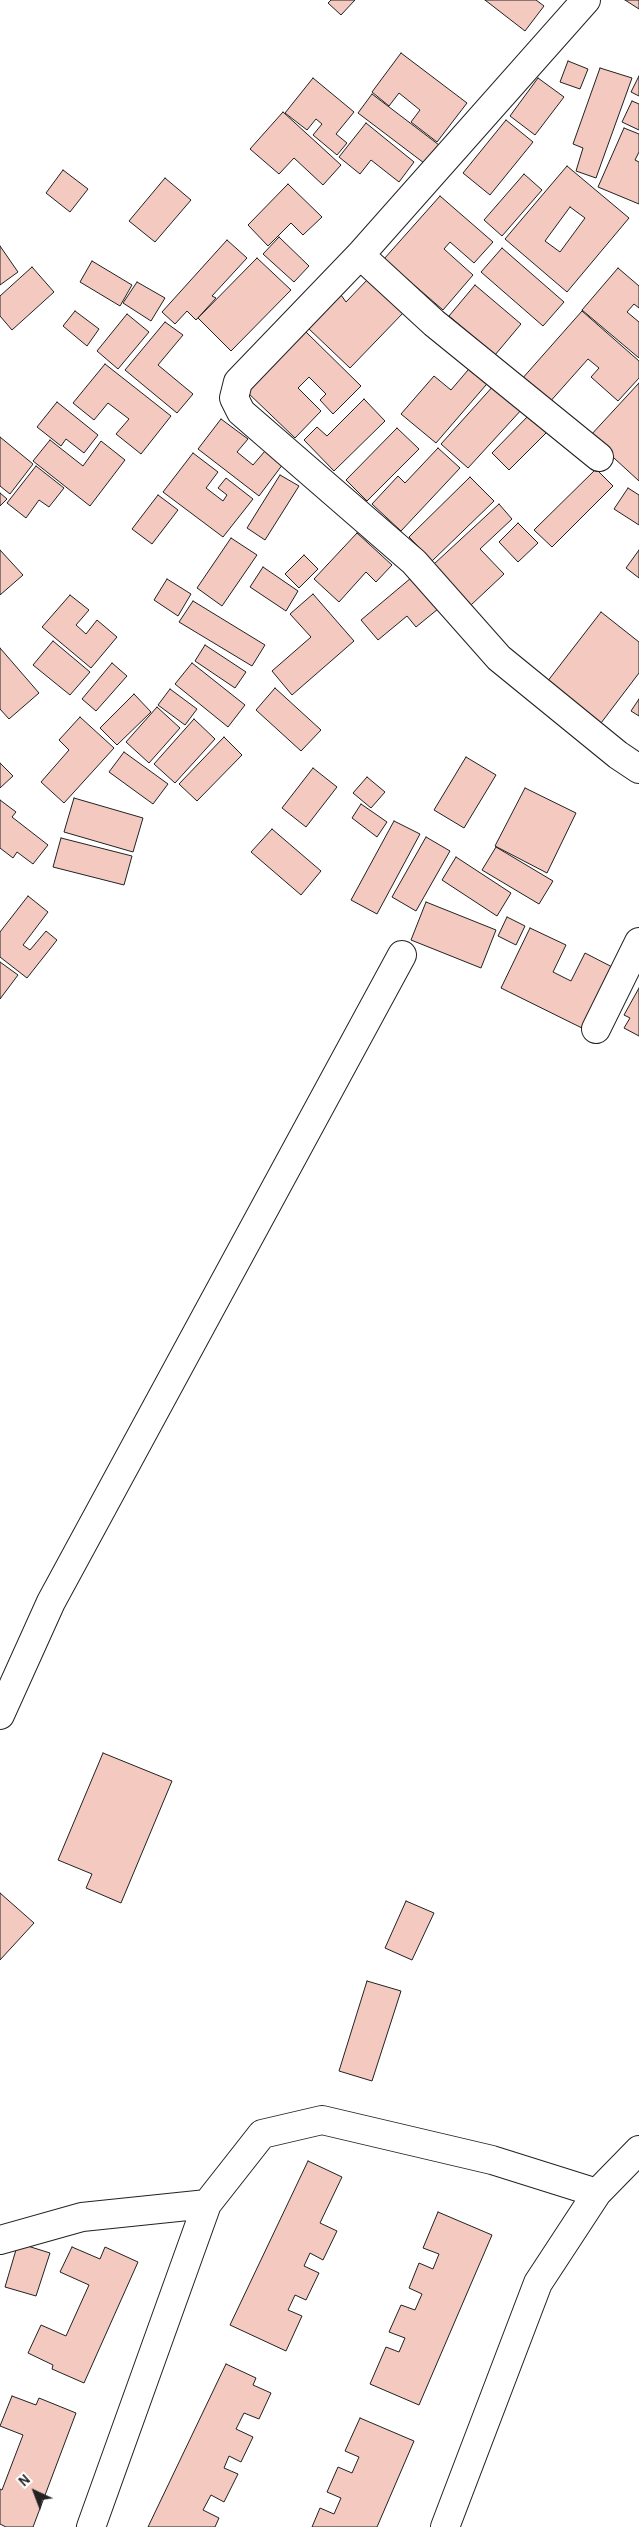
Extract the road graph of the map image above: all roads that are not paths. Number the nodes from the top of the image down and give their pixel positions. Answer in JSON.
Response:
{"nodes":[{"id":1,"x":586,"y":0,"type":"edge"},
{"id":2,"x":360,"y":255,"type":"junction"},
{"id":3,"x":599,"y":457,"type":"dead end"},
{"id":4,"x":639,"y":769,"type":"edge"},
{"id":5,"x":639,"y":942,"type":"edge"},
{"id":6,"x":402,"y":954,"type":"dead end"},
{"id":7,"x":596,"y":1029,"type":"dead end"},
{"id":8,"x":0,"y":1715,"type":"edge"},
{"id":9,"x":639,"y":2150,"type":"edge"},
{"id":10,"x":597,"y":2193,"type":"junction"},
{"id":11,"x":207,"y":2204,"type":"junction"},
{"id":12,"x":0,"y":2240,"type":"edge"},
{"id":13,"x":91,"y":2527,"type":"edge"},
{"id":14,"x":444,"y":2527,"type":"edge"}],
"edges":[{"from":1,"to":2,"type":"street"},
{"from":2,"to":3,"type":"street"},
{"from":2,"to":4,"type":"street"},
{"from":5,"to":7,"type":"street"},
{"from":6,"to":8,"type":"street"},
{"from":9,"to":10,"type":"street"},
{"from":10,"to":11,"type":"street"},
{"from":10,"to":14,"type":"street"},
{"from":11,"to":12,"type":"street"},
{"from":11,"to":13,"type":"street"}]}
